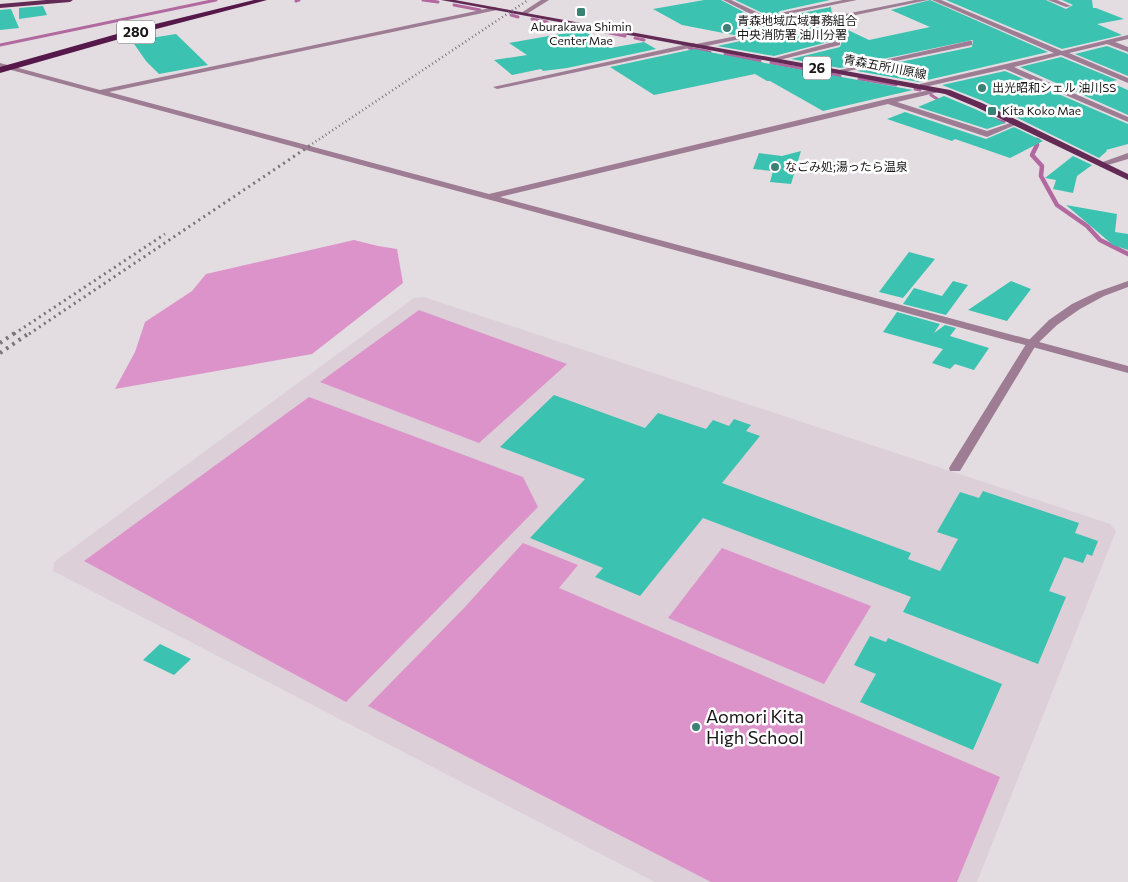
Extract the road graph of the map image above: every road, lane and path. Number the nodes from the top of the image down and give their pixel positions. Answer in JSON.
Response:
{"nodes":[{"id":1,"x":70,"y":0,"type":"edge"},
{"id":2,"x":249,"y":0,"type":"edge"},
{"id":3,"x":263,"y":0,"type":"edge"},
{"id":4,"x":444,"y":0,"type":"edge"},
{"id":5,"x":546,"y":0,"type":"edge"},
{"id":6,"x":726,"y":0,"type":"edge"},
{"id":7,"x":798,"y":0,"type":"edge"},
{"id":8,"x":854,"y":0,"type":"edge"},
{"id":9,"x":925,"y":0,"type":"edge"},
{"id":10,"x":935,"y":0,"type":"edge"},
{"id":11,"x":1051,"y":0,"type":"edge"},
{"id":12,"x":240,"y":5,"type":"junction"},
{"id":13,"x":0,"y":6,"type":"edge"},
{"id":14,"x":1068,"y":6,"type":"dead end"},
{"id":15,"x":815,"y":8,"type":"junction"},
{"id":16,"x":495,"y":9,"type":"junction"},
{"id":17,"x":783,"y":13,"type":"dead end"},
{"id":18,"x":523,"y":14,"type":"junction"},
{"id":19,"x":836,"y":18,"type":"junction"},
{"id":20,"x":784,"y":28,"type":"junction"},
{"id":21,"x":1128,"y":37,"type":"edge"},
{"id":22,"x":1108,"y":42,"type":"junction"},
{"id":23,"x":837,"y":43,"type":"dead end"},
{"id":24,"x":969,"y":43,"type":"dead end"},
{"id":25,"x":695,"y":46,"type":"junction"},
{"id":26,"x":1128,"y":50,"type":"edge"},
{"id":27,"x":1062,"y":53,"type":"junction"},
{"id":28,"x":771,"y":60,"type":"junction"},
{"id":29,"x":1006,"y":66,"type":"junction"},
{"id":30,"x":3,"y":67,"type":"edge"},
{"id":31,"x":839,"y":71,"type":"junction"},
{"id":32,"x":1128,"y":81,"type":"edge"},
{"id":33,"x":920,"y":86,"type":"junction"},
{"id":34,"x":497,"y":87,"type":"dead end"},
{"id":35,"x":936,"y":90,"type":"junction"},
{"id":36,"x":100,"y":91,"type":"junction"},
{"id":37,"x":887,"y":101,"type":"junction"},
{"id":38,"x":1128,"y":120,"type":"edge"},
{"id":39,"x":1016,"y":123,"type":"junction"},
{"id":40,"x":1128,"y":156,"type":"edge"},
{"id":41,"x":1101,"y":164,"type":"junction"},
{"id":42,"x":1128,"y":177,"type":"edge"},
{"id":43,"x":490,"y":196,"type":"junction"},
{"id":44,"x":1128,"y":284,"type":"edge"},
{"id":45,"x":1032,"y":343,"type":"junction"},
{"id":46,"x":1128,"y":370,"type":"edge"},
{"id":47,"x":955,"y":468,"type":"dead end"}],
"edges":[{"from":1,"to":13,"type":"main road"},
{"from":2,"to":12,"type":"street"},
{"from":3,"to":12,"type":"highway","number":"280"},
{"from":4,"to":16,"type":"main road","name":"青森五所川原線","number":"26"},
{"from":5,"to":18,"type":"street"},
{"from":6,"to":20,"type":"street"},
{"from":7,"to":15,"type":"street"},
{"from":8,"to":15,"type":"street"},
{"from":9,"to":19,"type":"street"},
{"from":10,"to":27,"type":"street"},
{"from":11,"to":14,"type":"street"},
{"from":12,"to":30,"type":"highway","number":"280"},
{"from":15,"to":17,"type":"street"},
{"from":15,"to":19,"type":"street"},
{"from":16,"to":18,"type":"main road","name":"青森五所川原線","number":"26"},
{"from":16,"to":36,"type":"street"},
{"from":18,"to":25,"type":"main road","name":"青森五所川原線","number":"26"},
{"from":19,"to":20,"type":"street"},
{"from":20,"to":25,"type":"street"},
{"from":21,"to":22,"type":"street"},
{"from":22,"to":26,"type":"street"},
{"from":22,"to":27,"type":"street"},
{"from":23,"to":28,"type":"street"},
{"from":24,"to":31,"type":"street"},
{"from":25,"to":28,"type":"main road","name":"青森五所川原線","number":"26"},
{"from":25,"to":34,"type":"street"},
{"from":27,"to":29,"type":"street"},
{"from":27,"to":32,"type":"street"},
{"from":28,"to":31,"type":"main road","name":"青森五所川原線","number":"26"},
{"from":29,"to":33,"type":"street"},
{"from":29,"to":38,"type":"street"},
{"from":30,"to":36,"type":"street"},
{"from":31,"to":33,"type":"main road","name":"青森五所川原線","number":"26"},
{"from":33,"to":35,"type":"main road","name":"青森五所川原線","number":"26"},
{"from":35,"to":37,"type":"street"},
{"from":35,"to":39,"type":"main road","name":"青森五所川原線","number":"26"},
{"from":36,"to":43,"type":"street"},
{"from":37,"to":39,"type":"street"},
{"from":37,"to":43,"type":"street"},
{"from":39,"to":41,"type":"main road","name":"青森五所川原線","number":"26"},
{"from":40,"to":41,"type":"street"},
{"from":41,"to":42,"type":"main road","name":"青森五所川原線","number":"26"},
{"from":43,"to":45,"type":"street"},
{"from":44,"to":45,"type":"street"},
{"from":45,"to":46,"type":"street"},
{"from":45,"to":47,"type":"street"}]}
